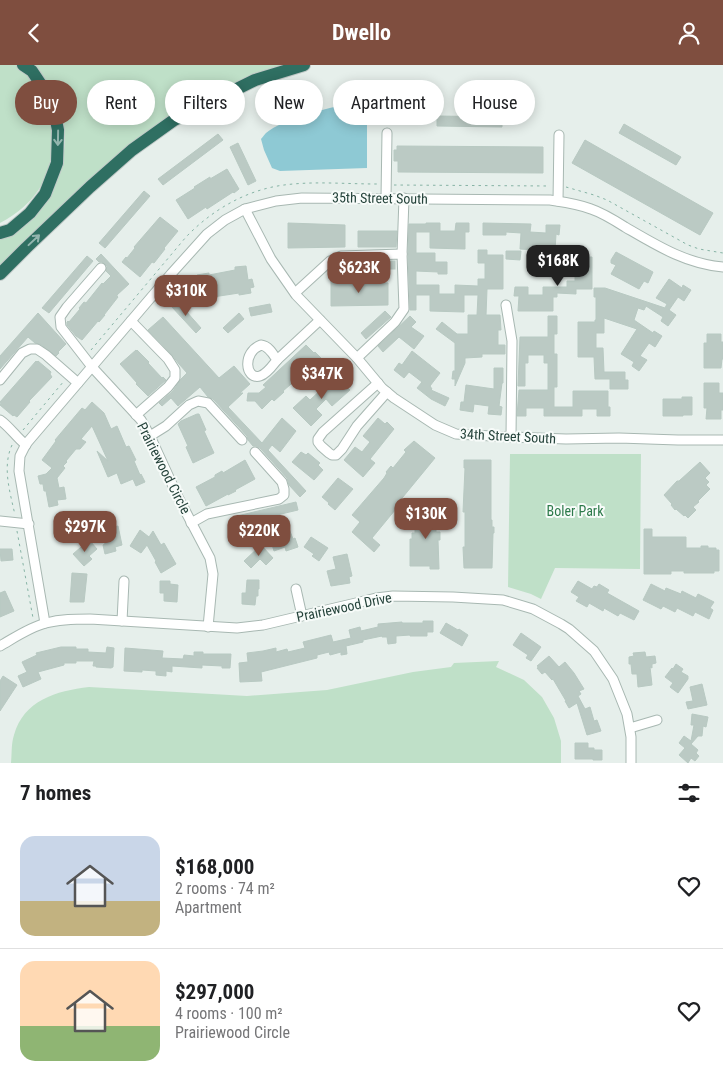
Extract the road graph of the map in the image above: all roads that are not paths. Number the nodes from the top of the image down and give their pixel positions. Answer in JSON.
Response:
{"nodes":[{"id":1,"x":23,"y":65,"type":"edge"},
{"id":2,"x":304,"y":65,"type":"edge"},
{"id":3,"x":387,"y":133,"type":"dead end"},
{"id":4,"x":559,"y":135,"type":"dead end"},
{"id":5,"x":386,"y":198,"type":"junction"},
{"id":6,"x":404,"y":198,"type":"junction"},
{"id":7,"x":558,"y":201,"type":"junction"},
{"id":8,"x":245,"y":209,"type":"junction"},
{"id":9,"x":0,"y":233,"type":"edge"},
{"id":10,"x":402,"y":254,"type":"junction"},
{"id":11,"x":101,"y":267,"type":"dead end"},
{"id":12,"x":723,"y":267,"type":"edge"},
{"id":13,"x":0,"y":274,"type":"edge"},
{"id":14,"x":295,"y":293,"type":"junction"},
{"id":15,"x":506,"y":305,"type":"dead end"},
{"id":16,"x":320,"y":320,"type":"junction"},
{"id":17,"x":131,"y":321,"type":"junction"},
{"id":18,"x":357,"y":358,"type":"junction"},
{"id":19,"x":277,"y":360,"type":"dead end"},
{"id":20,"x":92,"y":367,"type":"junction"},
{"id":21,"x":0,"y":380,"type":"edge"},
{"id":22,"x":78,"y":383,"type":"junction"},
{"id":23,"x":378,"y":383,"type":"junction"},
{"id":24,"x":387,"y":392,"type":"junction"},
{"id":25,"x":136,"y":415,"type":"junction"},
{"id":26,"x":0,"y":420,"type":"edge"},
{"id":27,"x":150,"y":436,"type":"junction"},
{"id":28,"x":511,"y":437,"type":"junction"},
{"id":29,"x":242,"y":440,"type":"dead end"},
{"id":30,"x":723,"y":440,"type":"edge"},
{"id":31,"x":26,"y":445,"type":"junction"},
{"id":32,"x":255,"y":452,"type":"dead end"},
{"id":33,"x":0,"y":521,"type":"edge"},
{"id":34,"x":191,"y":523,"type":"junction"},
{"id":35,"x":28,"y":524,"type":"junction"},
{"id":36,"x":124,"y":581,"type":"dead end"},
{"id":37,"x":296,"y":589,"type":"dead end"},
{"id":38,"x":302,"y":616,"type":"junction"},
{"id":39,"x":122,"y":621,"type":"junction"},
{"id":40,"x":45,"y":623,"type":"junction"},
{"id":41,"x":208,"y":627,"type":"junction"},
{"id":42,"x":0,"y":646,"type":"edge"},
{"id":43,"x":657,"y":720,"type":"dead end"},
{"id":44,"x":630,"y":728,"type":"junction"},
{"id":45,"x":631,"y":763,"type":"edge"}],
"edges":[{"from":1,"to":9,"type":"highway","one_way":true},
{"from":13,"to":2,"type":"highway","one_way":true},
{"from":3,"to":5,"type":"street"},
{"from":4,"to":7,"type":"street"},
{"from":5,"to":6,"type":"street","name":"35th Street South"},
{"from":5,"to":8,"type":"street","name":"35th Street South"},
{"from":6,"to":7,"type":"street","name":"35th Street South"},
{"from":6,"to":10,"type":"street"},
{"from":7,"to":12,"type":"street","name":"35th Street South"},
{"from":8,"to":14,"type":"street","name":"34th Street South"},
{"from":8,"to":17,"type":"street","name":"35th Street South"},
{"from":10,"to":14,"type":"street"},
{"from":10,"to":18,"type":"street"},
{"from":11,"to":20,"type":"street","name":"Prairiewood Circle"},
{"from":14,"to":16,"type":"street","name":"34th Street South"},
{"from":15,"to":28,"type":"street"},
{"from":16,"to":18,"type":"street","name":"34th Street South"},
{"from":16,"to":19,"type":"street"},
{"from":17,"to":20,"type":"street","name":"35th Street South"},
{"from":17,"to":25,"type":"street"},
{"from":18,"to":23,"type":"street","name":"34th Street South"},
{"from":20,"to":22,"type":"street"},
{"from":20,"to":25,"type":"street","name":"Prairiewood Circle"},
{"from":21,"to":22,"type":"street"},
{"from":22,"to":31,"type":"street"},
{"from":23,"to":24,"type":"street","name":"34th Street South"},
{"from":23,"to":24,"type":"street"},
{"from":24,"to":28,"type":"street","name":"34th Street South"},
{"from":25,"to":27,"type":"street","name":"Prairiewood Circle"},
{"from":26,"to":31,"type":"street"},
{"from":27,"to":29,"type":"street"},
{"from":27,"to":34,"type":"street","name":"Prairiewood Circle"},
{"from":28,"to":30,"type":"street","name":"34th Street South"},
{"from":31,"to":35,"type":"street"},
{"from":32,"to":34,"type":"street"},
{"from":33,"to":35,"type":"street"},
{"from":34,"to":41,"type":"street","name":"Prairiewood Circle"},
{"from":35,"to":40,"type":"street"},
{"from":36,"to":39,"type":"street"},
{"from":37,"to":38,"type":"street"},
{"from":38,"to":41,"type":"street","name":"Prairiewood Drive"},
{"from":38,"to":44,"type":"street","name":"Prairiewood Drive"},
{"from":39,"to":40,"type":"street","name":"Prairiewood Drive"},
{"from":39,"to":41,"type":"street","name":"Prairiewood Drive"},
{"from":40,"to":42,"type":"street","name":"Prairiewood Drive"},
{"from":43,"to":44,"type":"street"},
{"from":44,"to":45,"type":"street","name":"Prairiewood Drive"}]}
